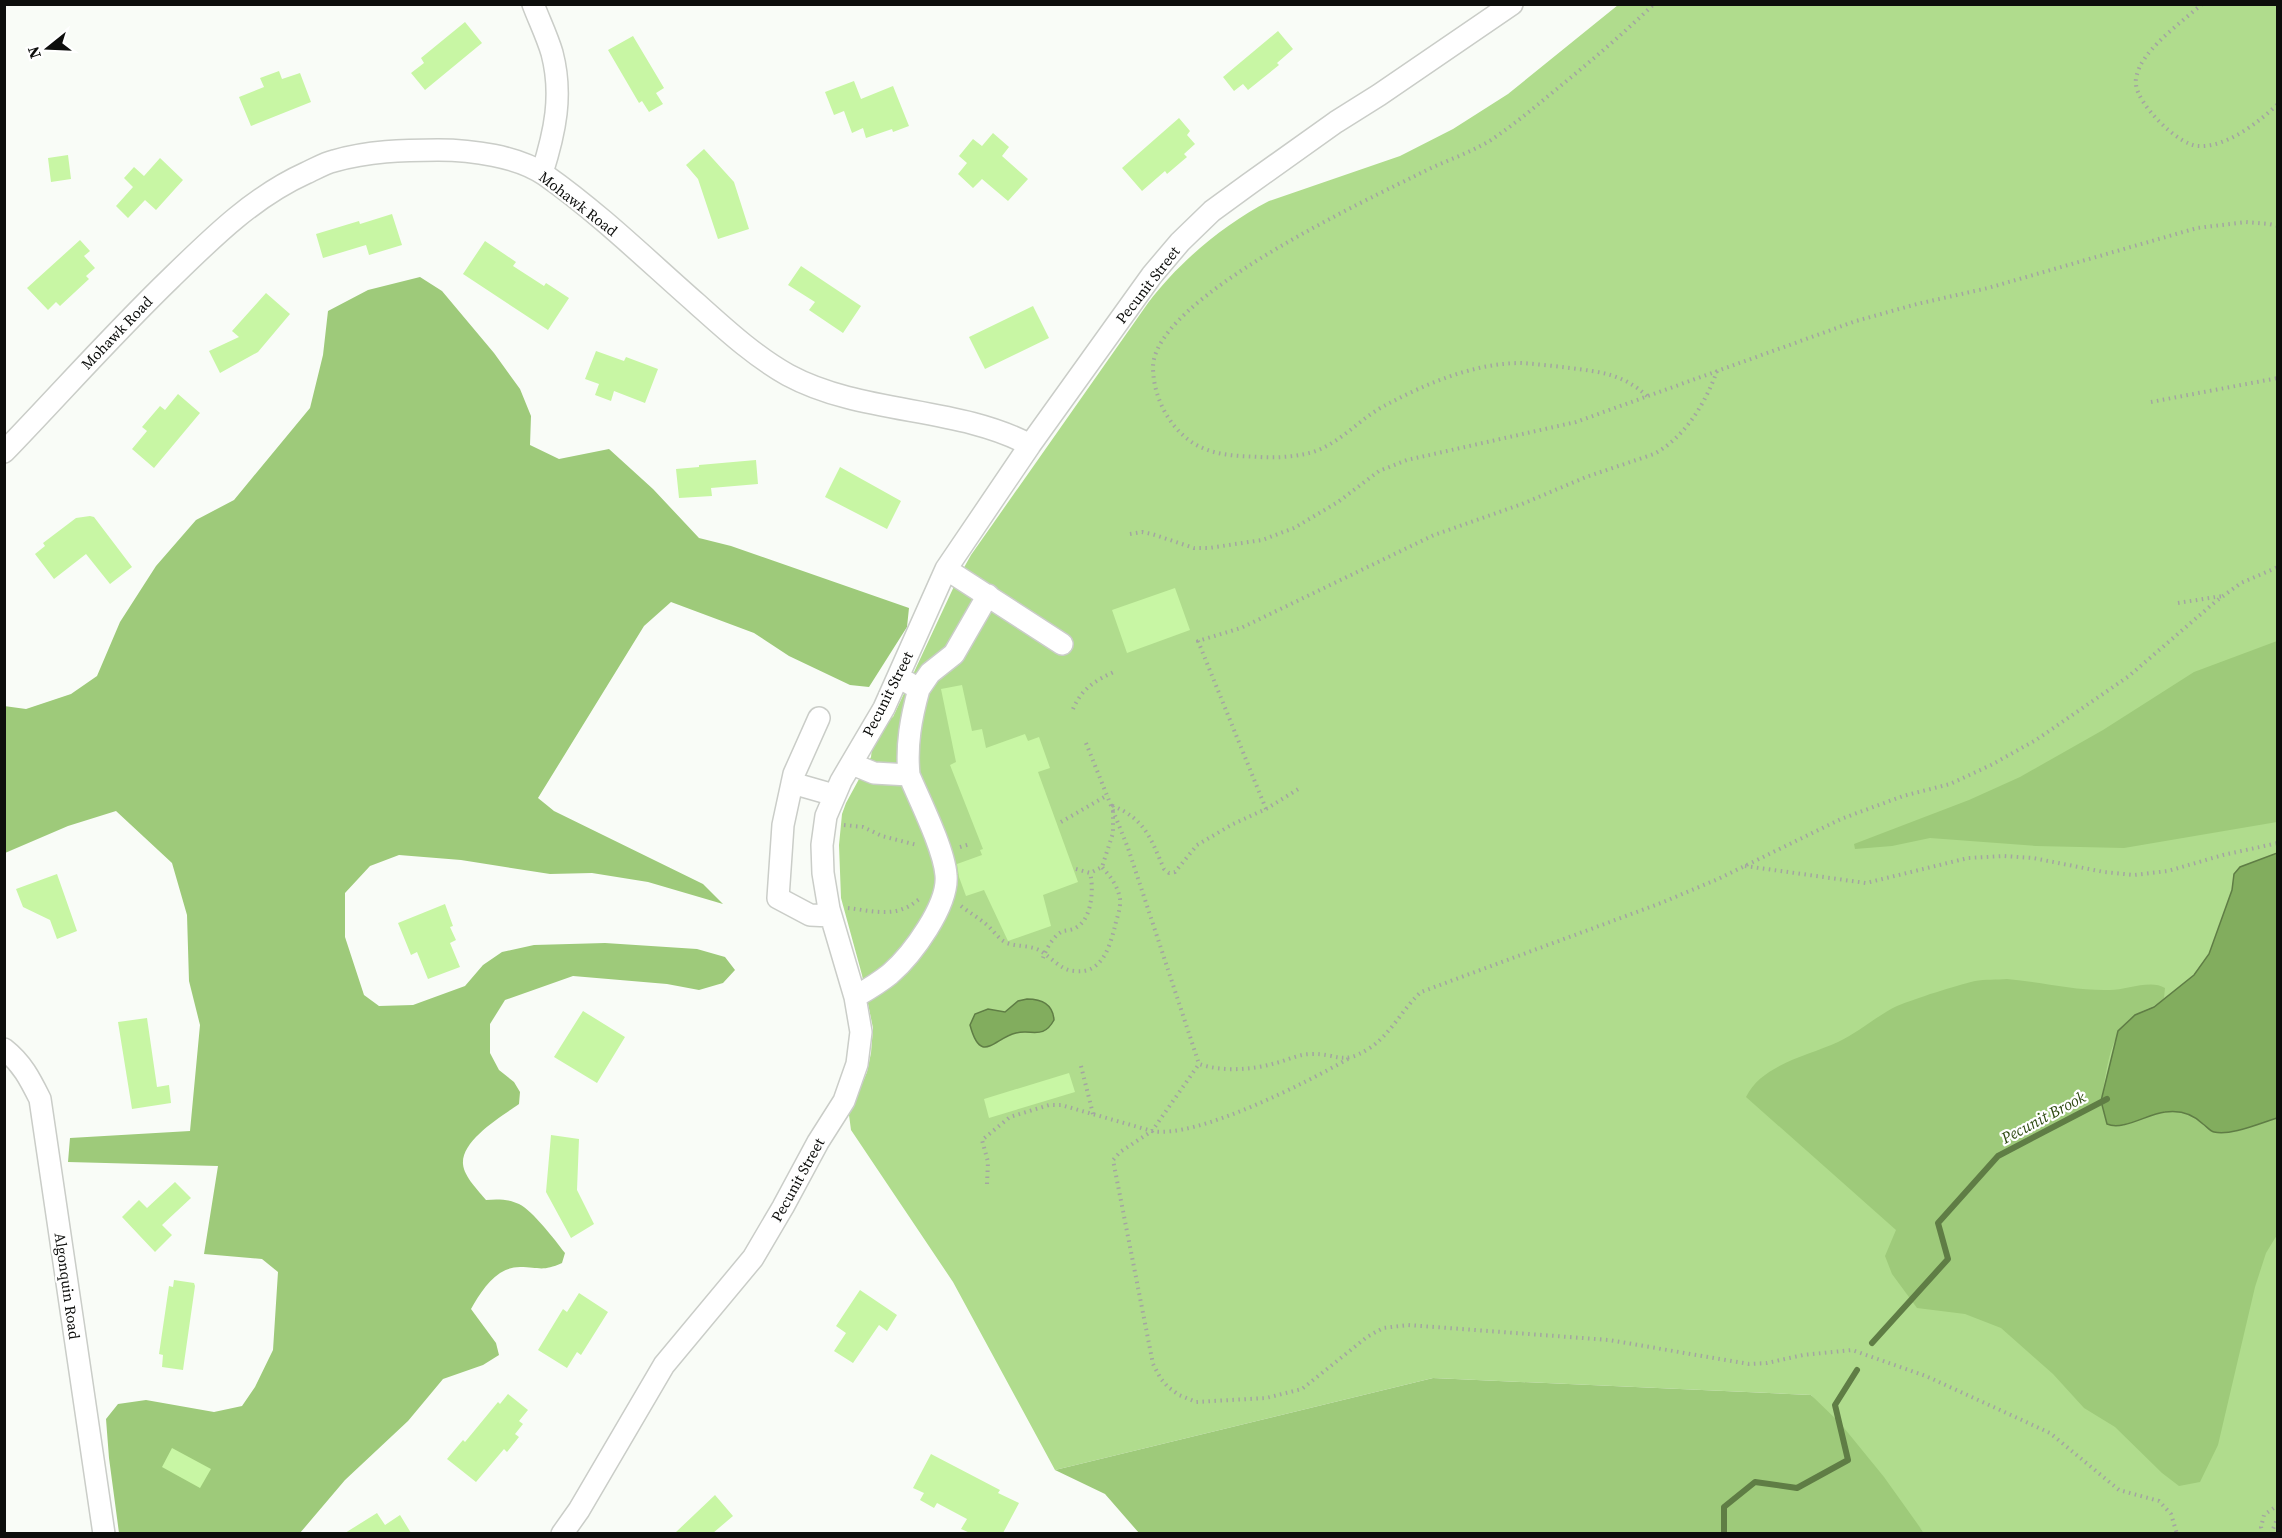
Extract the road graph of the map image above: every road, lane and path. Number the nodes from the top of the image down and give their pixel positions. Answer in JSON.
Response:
{"nodes":[{"id":1,"x":532,"y":4,"type":"edge"},
{"id":2,"x":1512,"y":4,"type":"edge"},
{"id":3,"x":1653,"y":4,"type":"edge"},
{"id":4,"x":2202,"y":4,"type":"edge"},
{"id":5,"x":2277,"y":104,"type":"edge"},
{"id":6,"x":542,"y":173,"type":"junction"},
{"id":7,"x":2277,"y":226,"type":"edge"},
{"id":8,"x":1717,"y":372,"type":"junction"},
{"id":9,"x":2277,"y":378,"type":"edge"},
{"id":10,"x":1647,"y":396,"type":"junction"},
{"id":11,"x":2151,"y":402,"type":"dead end"},
{"id":12,"x":1030,"y":445,"type":"junction"},
{"id":13,"x":4,"y":452,"type":"edge"},
{"id":14,"x":1130,"y":534,"type":"dead end"},
{"id":15,"x":2277,"y":567,"type":"edge"},
{"id":16,"x":946,"y":569,"type":"junction"},
{"id":17,"x":988,"y":595,"type":"junction"},
{"id":18,"x":2222,"y":596,"type":"junction"},
{"id":19,"x":2178,"y":603,"type":"dead end"},
{"id":20,"x":1062,"y":644,"type":"dead end"},
{"id":21,"x":1116,"y":671,"type":"dead end"},
{"id":22,"x":899,"y":677,"type":"junction"},
{"id":23,"x":919,"y":689,"type":"junction"},
{"id":24,"x":1073,"y":709,"type":"dead end"},
{"id":25,"x":819,"y":718,"type":"dead end"},
{"id":26,"x":1086,"y":743,"type":"dead end"},
{"id":27,"x":852,"y":764,"type":"junction"},
{"id":28,"x":909,"y":775,"type":"junction"},
{"id":29,"x":792,"y":783,"type":"junction"},
{"id":30,"x":1300,"y":788,"type":"dead end"},
{"id":31,"x":834,"y":795,"type":"junction"},
{"id":32,"x":1108,"y":795,"type":"junction"},
{"id":33,"x":1113,"y":806,"type":"junction"},
{"id":34,"x":1266,"y":809,"type":"junction"},
{"id":35,"x":826,"y":816,"type":"junction"},
{"id":36,"x":1061,"y":822,"type":"dead end"},
{"id":37,"x":2277,"y":843,"type":"edge"},
{"id":38,"x":970,"y":844,"type":"dead end"},
{"id":39,"x":939,"y":849,"type":"junction"},
{"id":40,"x":1744,"y":866,"type":"junction"},
{"id":41,"x":1102,"y":867,"type":"junction"},
{"id":42,"x":1076,"y":869,"type":"dead end"},
{"id":43,"x":1090,"y":873,"type":"junction"},
{"id":44,"x":944,"y":897,"type":"junction"},
{"id":45,"x":830,"y":913,"type":"junction"},
{"id":46,"x":1044,"y":956,"type":"junction"},
{"id":47,"x":855,"y":997,"type":"junction"},
{"id":48,"x":4,"y":1049,"type":"edge"},
{"id":49,"x":1348,"y":1059,"type":"junction"},
{"id":50,"x":1199,"y":1064,"type":"junction"},
{"id":51,"x":1081,"y":1066,"type":"dead end"},
{"id":52,"x":1094,"y":1114,"type":"junction"},
{"id":53,"x":1152,"y":1131,"type":"junction"},
{"id":54,"x":987,"y":1184,"type":"dead end"},
{"id":55,"x":2277,"y":1505,"type":"edge"},
{"id":56,"x":2277,"y":1518,"type":"edge"},
{"id":57,"x":104,"y":1533,"type":"edge"},
{"id":58,"x":562,"y":1533,"type":"edge"},
{"id":59,"x":2177,"y":1533,"type":"edge"},
{"id":60,"x":2263,"y":1533,"type":"edge"},
{"id":61,"x":2271,"y":1533,"type":"edge"}],
"edges":[{"from":1,"to":6,"type":"street"},
{"from":2,"to":12,"type":"street","name":"Pecunit Street"},
{"from":3,"to":10,"type":"path"},
{"from":4,"to":5,"type":"path"},
{"from":6,"to":12,"type":"street","name":"Mohawk Road"},
{"from":6,"to":13,"type":"street","name":"Mohawk Road"},
{"from":7,"to":8,"type":"path"},
{"from":8,"to":10,"type":"path"},
{"from":8,"to":34,"type":"path"},
{"from":9,"to":11,"type":"path"},
{"from":10,"to":14,"type":"path"},
{"from":12,"to":16,"type":"street","name":"Pecunit Street"},
{"from":15,"to":18,"type":"path"},
{"from":16,"to":17,"type":"street"},
{"from":16,"to":22,"type":"street","name":"Pecunit Street"},
{"from":17,"to":20,"type":"street"},
{"from":17,"to":23,"type":"street"},
{"from":18,"to":19,"type":"path"},
{"from":18,"to":40,"type":"path"},
{"from":21,"to":24,"type":"path"},
{"from":22,"to":23,"type":"street"},
{"from":22,"to":27,"type":"street","name":"Pecunit Street"},
{"from":23,"to":28,"type":"street"},
{"from":25,"to":29,"type":"street"},
{"from":26,"to":32,"type":"path"},
{"from":27,"to":28,"type":"street"},
{"from":27,"to":31,"type":"street","name":"Pecunit Street"},
{"from":28,"to":39,"type":"street"},
{"from":29,"to":31,"type":"street"},
{"from":29,"to":45,"type":"street"},
{"from":30,"to":34,"type":"path"},
{"from":31,"to":35,"type":"street","name":"Pecunit Street"},
{"from":32,"to":33,"type":"path"},
{"from":32,"to":36,"type":"path"},
{"from":33,"to":34,"type":"path"},
{"from":33,"to":41,"type":"path"},
{"from":33,"to":50,"type":"path"},
{"from":35,"to":39,"type":"path"},
{"from":35,"to":45,"type":"street","name":"Pecunit Street"},
{"from":37,"to":40,"type":"path"},
{"from":38,"to":39,"type":"path"},
{"from":39,"to":44,"type":"street"},
{"from":40,"to":49,"type":"path"},
{"from":41,"to":43,"type":"path"},
{"from":41,"to":46,"type":"path"},
{"from":42,"to":43,"type":"path"},
{"from":43,"to":46,"type":"path"},
{"from":44,"to":45,"type":"path"},
{"from":44,"to":46,"type":"path"},
{"from":44,"to":47,"type":"street"},
{"from":45,"to":47,"type":"street","name":"Pecunit Street"},
{"from":47,"to":58,"type":"street","name":"Pecunit Street"},
{"from":48,"to":57,"type":"street","name":"Algonquin Road"},
{"from":49,"to":50,"type":"path"},
{"from":49,"to":53,"type":"path"},
{"from":50,"to":53,"type":"path"},
{"from":51,"to":52,"type":"path"},
{"from":52,"to":53,"type":"path"},
{"from":52,"to":54,"type":"path"},
{"from":53,"to":59,"type":"path"},
{"from":55,"to":60,"type":"path"},
{"from":56,"to":61,"type":"path"}]}
